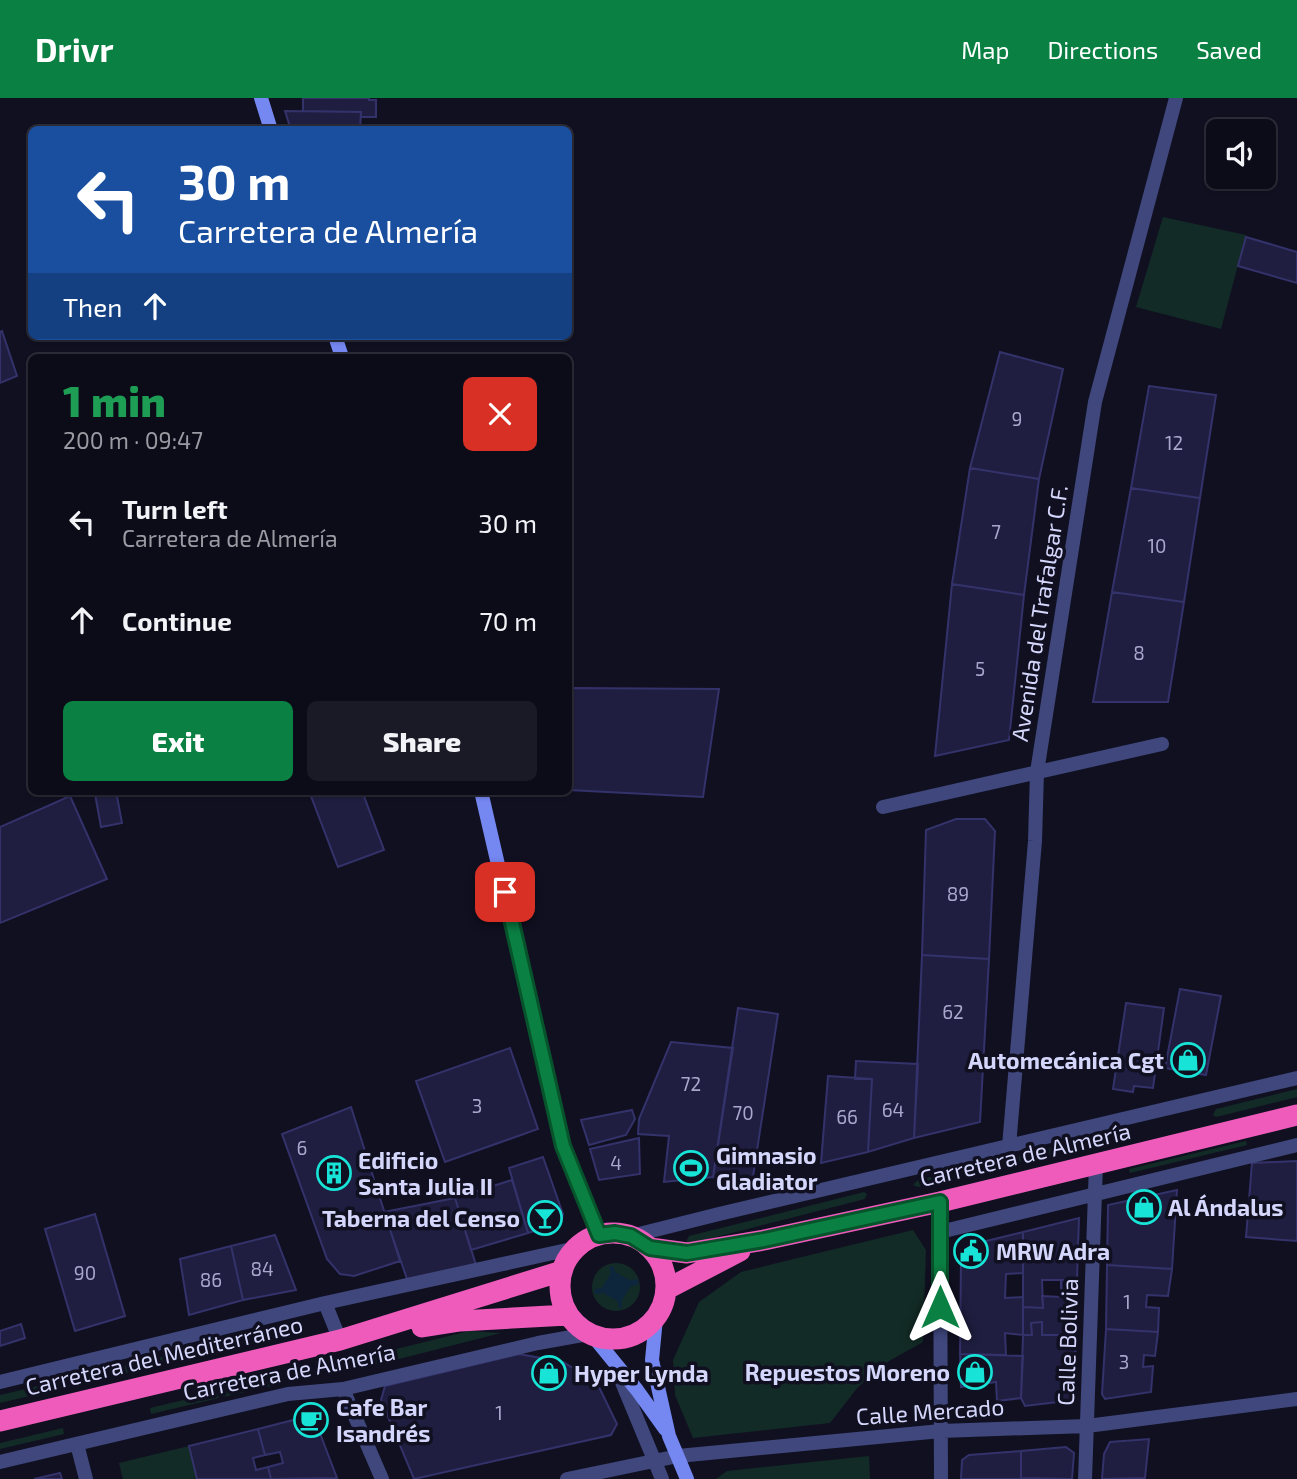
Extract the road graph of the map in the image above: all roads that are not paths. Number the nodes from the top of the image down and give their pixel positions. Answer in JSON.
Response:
{"nodes":[{"id":1,"x":261,"y":98,"type":"edge"},
{"id":2,"x":1176,"y":98,"type":"edge"},
{"id":3,"x":270,"y":126,"type":"edge"},
{"id":4,"x":1161,"y":744,"type":"dead end"},
{"id":5,"x":1037,"y":772,"type":"junction"},
{"id":6,"x":482,"y":795,"type":"edge"},
{"id":7,"x":883,"y":807,"type":"dead end"},
{"id":8,"x":1297,"y":1079,"type":"edge"},
{"id":9,"x":1297,"y":1115,"type":"edge"},
{"id":10,"x":1297,"y":1145,"type":"edge"},
{"id":11,"x":1010,"y":1146,"type":"junction"},
{"id":12,"x":1096,"y":1164,"type":"junction"},
{"id":13,"x":940,"y":1202,"type":"junction"},
{"id":14,"x":940,"y":1232,"type":"junction"},
{"id":15,"x":599,"y":1235,"type":"junction"},
{"id":16,"x":631,"y":1236,"type":"junction"},
{"id":17,"x":764,"y":1240,"type":"junction"},
{"id":18,"x":576,"y":1248,"type":"junction"},
{"id":19,"x":650,"y":1248,"type":"junction"},
{"id":20,"x":562,"y":1271,"type":"junction"},
{"id":21,"x":667,"y":1289,"type":"junction"},
{"id":22,"x":325,"y":1303,"type":"junction"},
{"id":23,"x":568,"y":1315,"type":"junction"},
{"id":24,"x":656,"y":1318,"type":"junction"},
{"id":25,"x":591,"y":1335,"type":"junction"},
{"id":26,"x":340,"y":1340,"type":"junction"},
{"id":27,"x":614,"y":1364,"type":"junction"},
{"id":28,"x":0,"y":1382,"type":"edge"},
{"id":29,"x":344,"y":1389,"type":"junction"},
{"id":30,"x":1297,"y":1399,"type":"edge"},
{"id":31,"x":0,"y":1421,"type":"edge"},
{"id":32,"x":1087,"y":1426,"type":"junction"},
{"id":33,"x":941,"y":1431,"type":"junction"},
{"id":34,"x":669,"y":1436,"type":"junction"},
{"id":35,"x":77,"y":1444,"type":"junction"},
{"id":36,"x":678,"y":1456,"type":"junction"},
{"id":37,"x":654,"y":1461,"type":"junction"},
{"id":38,"x":0,"y":1462,"type":"edge"},
{"id":39,"x":86,"y":1479,"type":"edge"},
{"id":40,"x":383,"y":1479,"type":"edge"},
{"id":41,"x":567,"y":1479,"type":"edge"},
{"id":42,"x":662,"y":1479,"type":"edge"},
{"id":43,"x":687,"y":1479,"type":"edge"},
{"id":44,"x":941,"y":1479,"type":"edge"},
{"id":45,"x":1085,"y":1479,"type":"edge"}],
"edges":[{"from":1,"to":3,"type":"street"},
{"from":2,"to":5,"type":"street","name":"Avenida del Trafalgar C.F."},
{"from":4,"to":5,"type":"street"},
{"from":5,"to":7,"type":"street"},
{"from":5,"to":11,"type":"street","name":"Avenida del Trafalgar C.F."},
{"from":6,"to":15,"type":"street"},
{"from":8,"to":11,"type":"street"},
{"from":9,"to":12,"type":"highway","name":"Carretera de Almería"},
{"from":10,"to":14,"type":"street"},
{"from":11,"to":16,"type":"street"},
{"from":12,"to":13,"type":"highway","name":"Carretera de Almería"},
{"from":12,"to":32,"type":"street","name":"Calle Bolivia"},
{"from":13,"to":14,"type":"street"},
{"from":13,"to":17,"type":"highway","name":"Carretera de Almería"},
{"from":14,"to":33,"type":"street"},
{"from":15,"to":16,"type":"highway"},
{"from":15,"to":18,"type":"highway"},
{"from":16,"to":19,"type":"highway"},
{"from":17,"to":19,"type":"highway","name":"Carretera de Almería"},
{"from":17,"to":21,"type":"highway","name":"Carretera de Almería"},
{"from":18,"to":20,"type":"highway"},
{"from":18,"to":22,"type":"street"},
{"from":19,"to":21,"type":"highway"},
{"from":20,"to":23,"type":"highway"},
{"from":20,"to":26,"type":"highway","name":"Carretera del Mediterráneo"},
{"from":21,"to":24,"type":"highway"},
{"from":22,"to":26,"type":"street"},
{"from":22,"to":28,"type":"street"},
{"from":23,"to":25,"type":"highway"},
{"from":23,"to":26,"type":"highway","name":"Carretera del Mediterráneo"},
{"from":24,"to":25,"type":"highway"},
{"from":24,"to":34,"type":"street"},
{"from":25,"to":27,"type":"street"},
{"from":25,"to":29,"type":"street","name":"Carretera de Almería"},
{"from":26,"to":31,"type":"highway","name":"Carretera del Mediterráneo"},
{"from":27,"to":34,"type":"street"},
{"from":27,"to":37,"type":"street"},
{"from":29,"to":35,"type":"street","name":"Carretera de Almería"},
{"from":29,"to":40,"type":"street"},
{"from":30,"to":32,"type":"street","name":"Calle Mercado"},
{"from":32,"to":33,"type":"street","name":"Calle Mercado"},
{"from":32,"to":45,"type":"street","name":"Calle Bolivia"},
{"from":33,"to":36,"type":"street","name":"Calle Mercado"},
{"from":33,"to":44,"type":"street"},
{"from":34,"to":36,"type":"street"},
{"from":35,"to":38,"type":"street","name":"Carretera de Almería"},
{"from":35,"to":39,"type":"street"},
{"from":36,"to":37,"type":"street","name":"Calle Mercado"},
{"from":36,"to":43,"type":"street"},
{"from":37,"to":41,"type":"street","name":"Calle Mercado"},
{"from":37,"to":42,"type":"street"}]}
